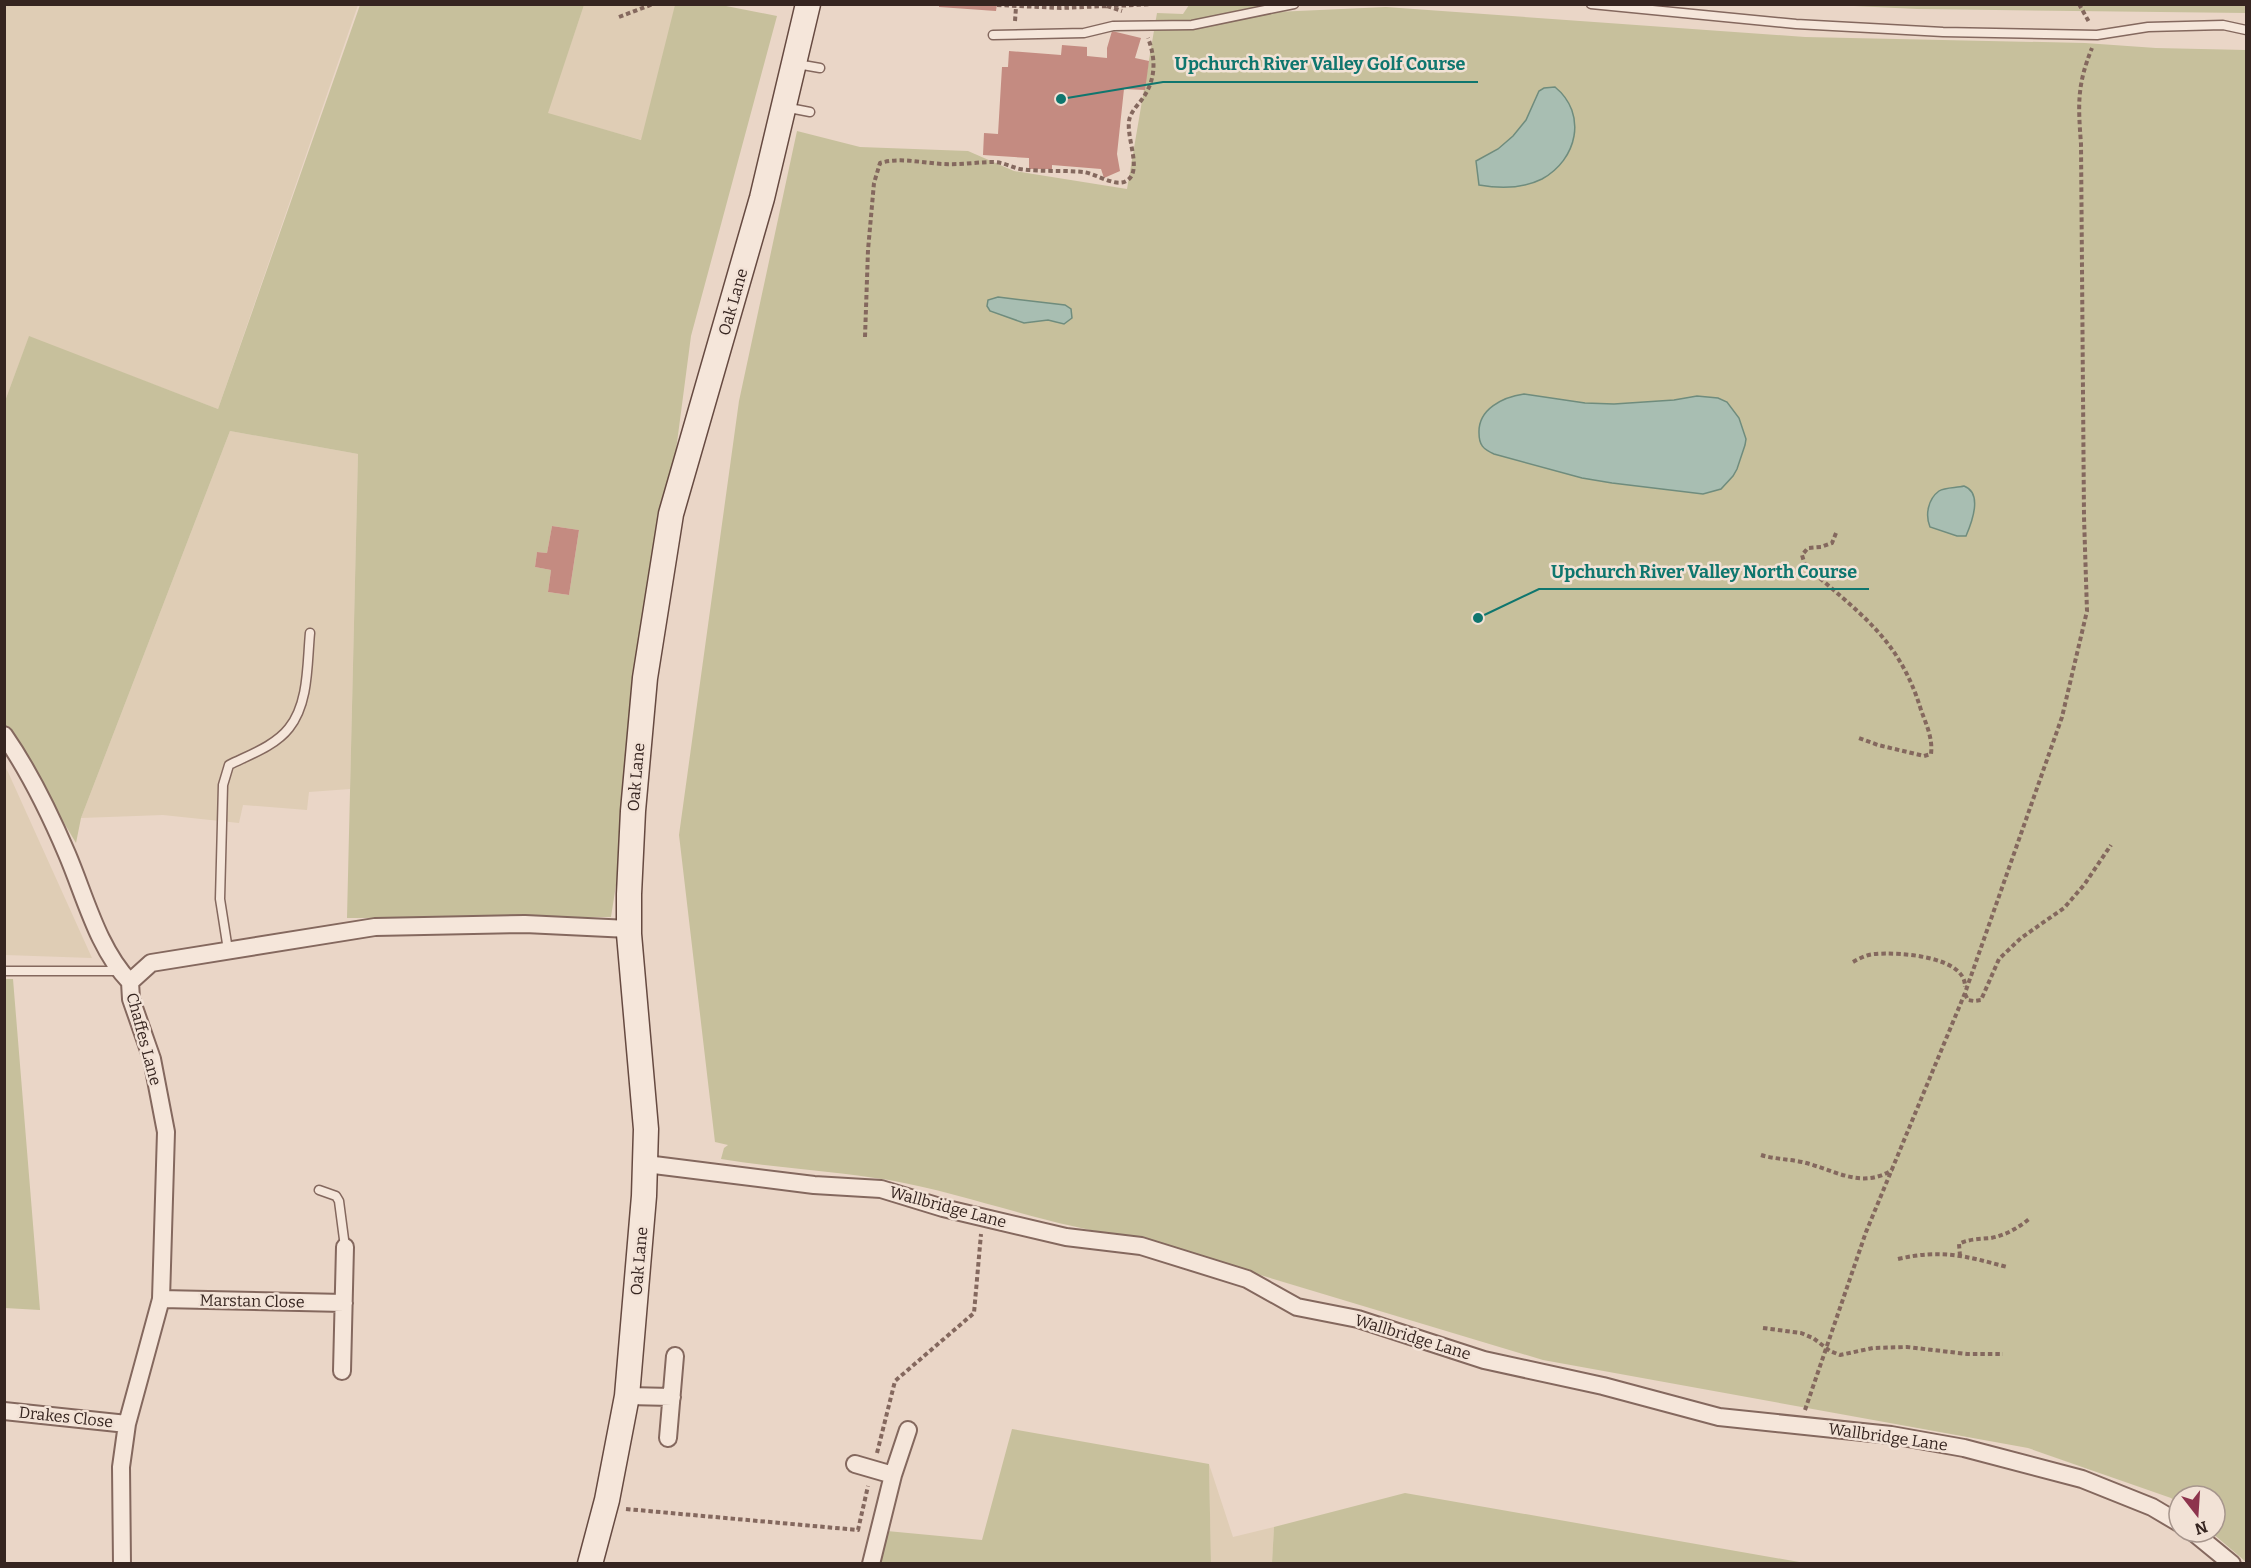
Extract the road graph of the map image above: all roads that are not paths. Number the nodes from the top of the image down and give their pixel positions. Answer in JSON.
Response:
{"nodes":[{"id":1,"x":808,"y":4,"type":"edge"},
{"id":2,"x":1294,"y":4,"type":"edge"},
{"id":3,"x":1591,"y":4,"type":"edge"},
{"id":4,"x":2247,"y":30,"type":"edge"},
{"id":5,"x":993,"y":35,"type":"dead end"},
{"id":6,"x":794,"y":63,"type":"junction"},
{"id":7,"x":820,"y":68,"type":"dead end"},
{"id":8,"x":784,"y":107,"type":"junction"},
{"id":9,"x":810,"y":112,"type":"dead end"},
{"id":10,"x":310,"y":633,"type":"dead end"},
{"id":11,"x":4,"y":735,"type":"edge"},
{"id":12,"x":629,"y":929,"type":"junction"},
{"id":13,"x":228,"y":950,"type":"junction"},
{"id":14,"x":4,"y":971,"type":"edge"},
{"id":15,"x":125,"y":976,"type":"junction"},
{"id":16,"x":646,"y":1164,"type":"junction"},
{"id":17,"x":319,"y":1190,"type":"dead end"},
{"id":18,"x":345,"y":1247,"type":"joint"},
{"id":19,"x":161,"y":1299,"type":"junction"},
{"id":20,"x":344,"y":1303,"type":"junction"},
{"id":21,"x":675,"y":1356,"type":"dead end"},
{"id":22,"x":342,"y":1371,"type":"dead end"},
{"id":23,"x":627,"y":1396,"type":"junction"},
{"id":24,"x":672,"y":1397,"type":"junction"},
{"id":25,"x":4,"y":1411,"type":"edge"},
{"id":26,"x":127,"y":1424,"type":"junction"},
{"id":27,"x":908,"y":1430,"type":"dead end"},
{"id":28,"x":668,"y":1438,"type":"dead end"},
{"id":29,"x":855,"y":1464,"type":"dead end"},
{"id":30,"x":893,"y":1475,"type":"junction"},
{"id":31,"x":2167,"y":1516,"type":"edge"},
{"id":32,"x":2208,"y":1544,"type":"edge"},
{"id":33,"x":122,"y":1563,"type":"edge"},
{"id":34,"x":590,"y":1563,"type":"edge"},
{"id":35,"x":872,"y":1563,"type":"edge"},
{"id":36,"x":2232,"y":1563,"type":"edge"}],
"edges":[{"from":1,"to":6,"type":"street","name":"Oak Lane"},
{"from":2,"to":5,"type":"lane"},
{"from":3,"to":4,"type":"lane"},
{"from":6,"to":7,"type":"lane"},
{"from":6,"to":8,"type":"street","name":"Oak Lane"},
{"from":8,"to":9,"type":"lane"},
{"from":8,"to":12,"type":"street","name":"Oak Lane"},
{"from":10,"to":13,"type":"lane"},
{"from":11,"to":15,"type":"street"},
{"from":12,"to":13,"type":"street","name":"Chaffes Lane"},
{"from":12,"to":16,"type":"street","name":"Oak Lane"},
{"from":13,"to":15,"type":"street","name":"Chaffes Lane"},
{"from":14,"to":15,"type":"lane"},
{"from":15,"to":19,"type":"street","name":"Chaffes Lane"},
{"from":16,"to":23,"type":"street","name":"Oak Lane"},
{"from":16,"to":31,"type":"street","name":"Wallbridge Lane"},
{"from":17,"to":18,"type":"lane"},
{"from":18,"to":20,"type":"street"},
{"from":19,"to":20,"type":"street","name":"Marstan Close"},
{"from":19,"to":26,"type":"street","name":"Chaffes Lane"},
{"from":20,"to":22,"type":"street"},
{"from":21,"to":24,"type":"street"},
{"from":23,"to":24,"type":"street"},
{"from":23,"to":34,"type":"street","name":"Oak Lane"},
{"from":24,"to":28,"type":"street"},
{"from":25,"to":26,"type":"street","name":"Drakes Close"},
{"from":26,"to":33,"type":"street","name":"Chaffes Lane"},
{"from":27,"to":30,"type":"street"},
{"from":29,"to":30,"type":"street"},
{"from":30,"to":35,"type":"street"},
{"from":32,"to":36,"type":"street"}]}
